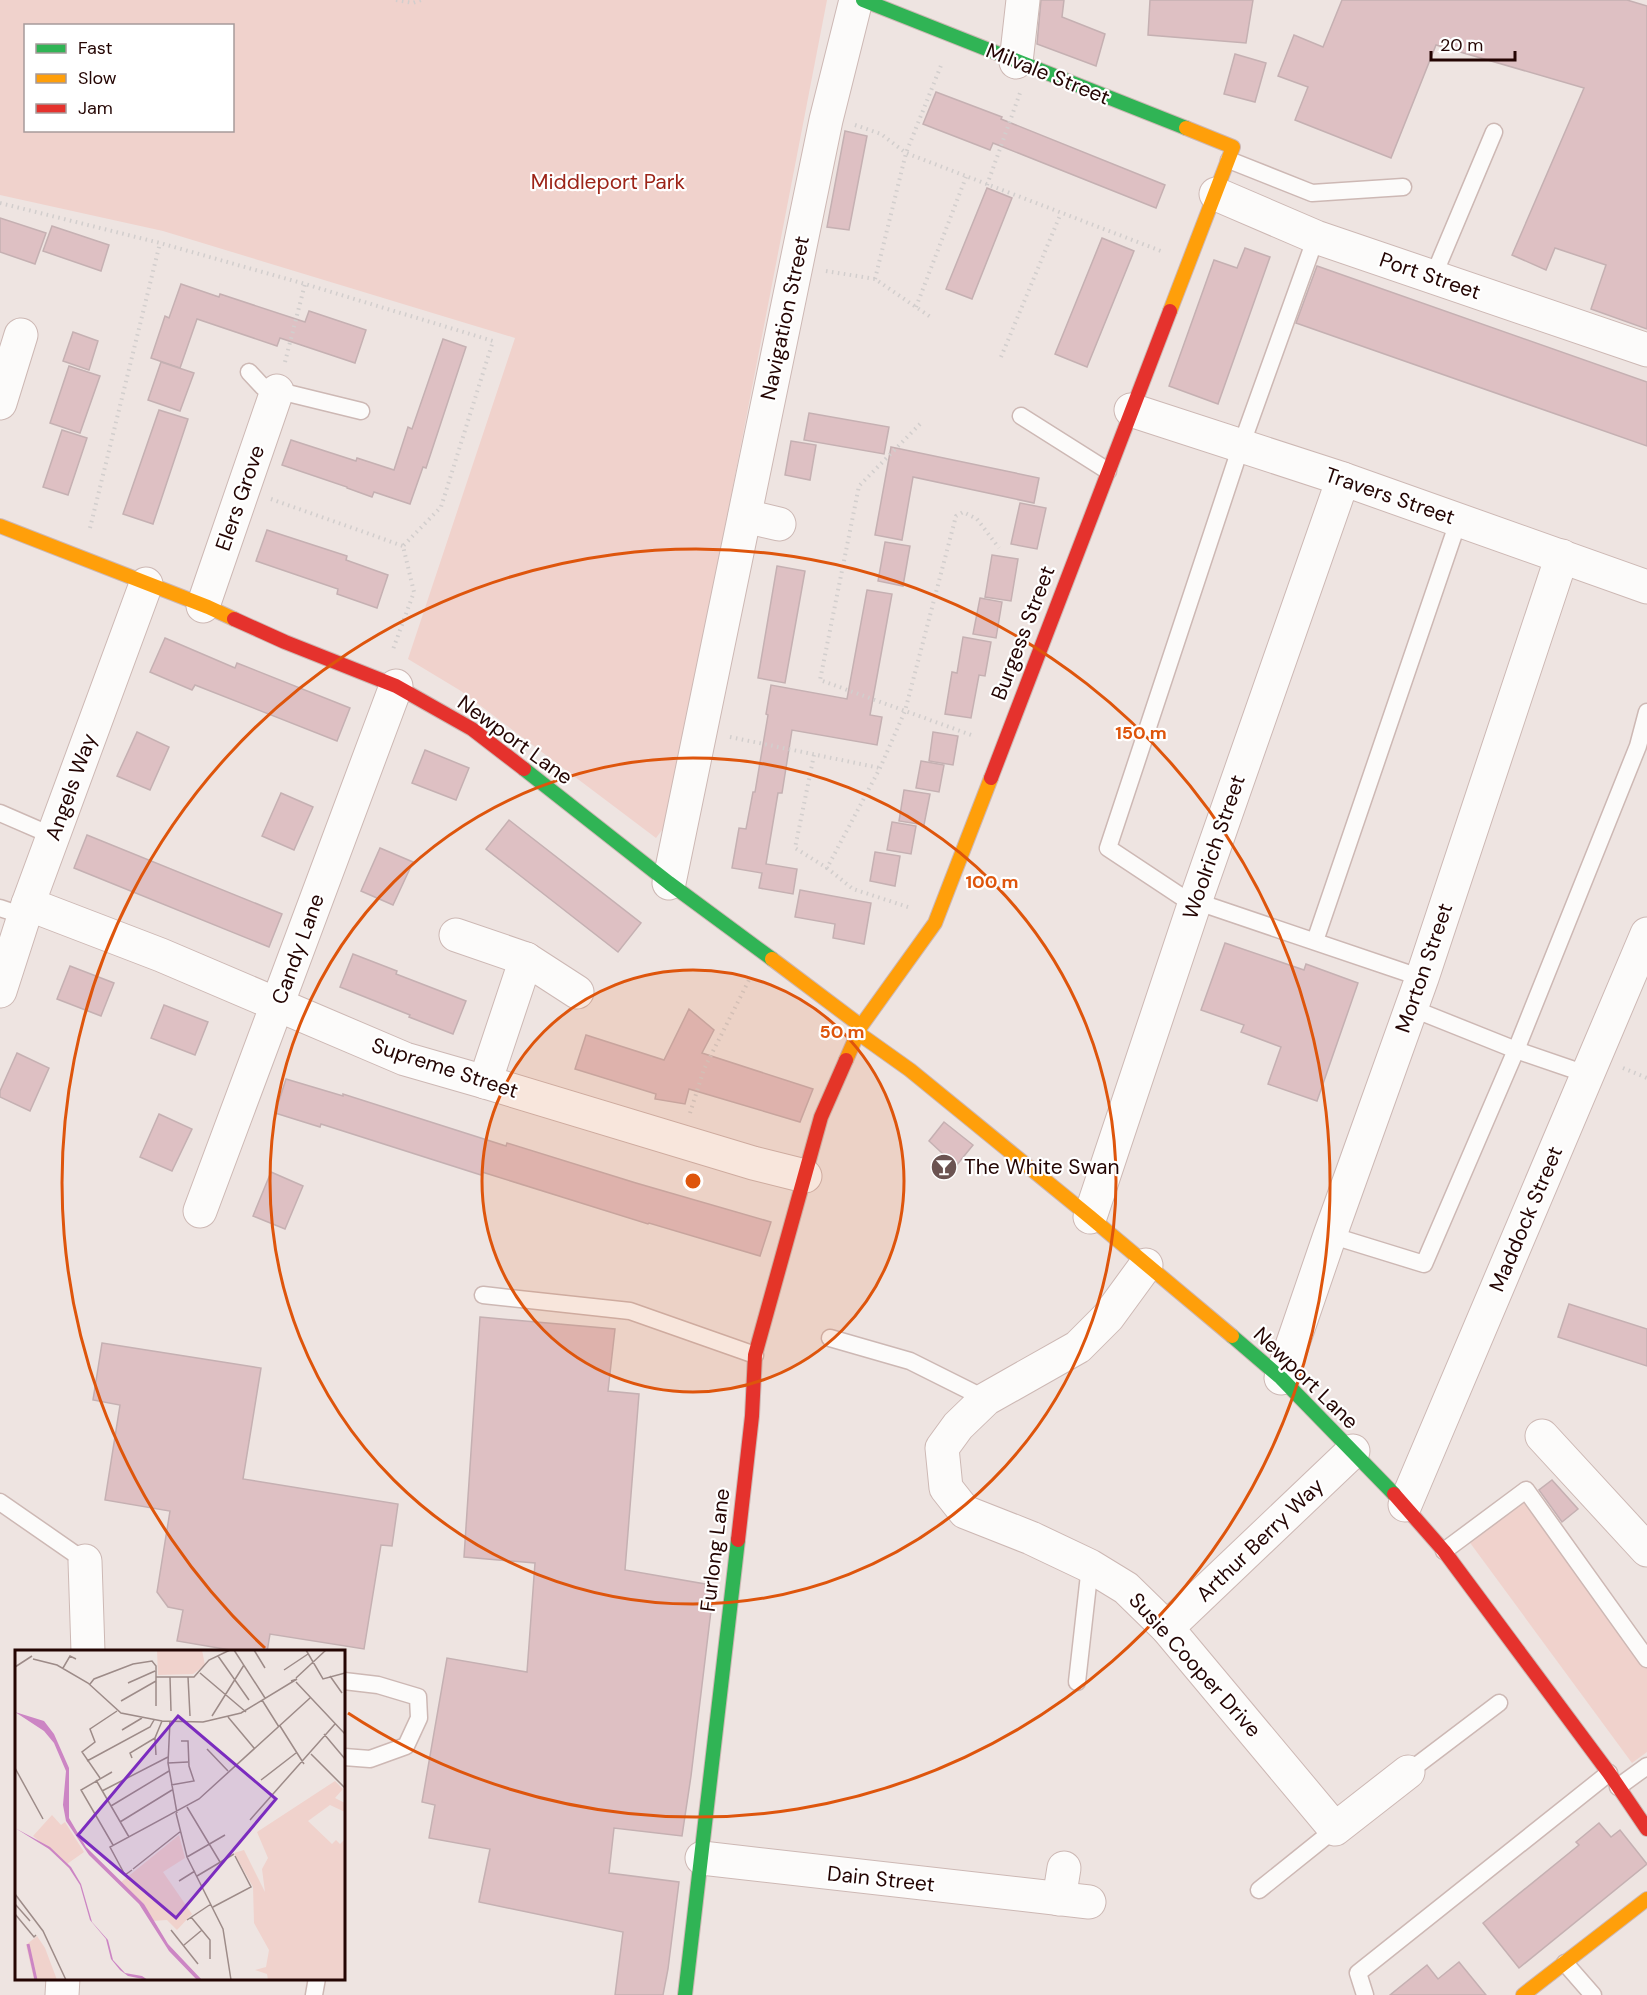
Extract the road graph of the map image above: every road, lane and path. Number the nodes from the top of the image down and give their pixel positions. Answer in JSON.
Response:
{"nodes":[{"id":1,"x":396,"y":0,"type":"edge"},
{"id":2,"x":421,"y":0,"type":"edge"},
{"id":3,"x":856,"y":0,"type":"edge"},
{"id":4,"x":863,"y":0,"type":"edge"},
{"id":5,"x":1023,"y":0,"type":"edge"},
{"id":6,"x":953,"y":36,"type":"junction"},
{"id":7,"x":1023,"y":64,"type":"junction"},
{"id":8,"x":827,"y":113,"type":"junction"},
{"id":9,"x":1494,"y":132,"type":"dead end"},
{"id":10,"x":906,"y":153,"type":"junction"},
{"id":11,"x":1231,"y":154,"type":"junction"},
{"id":12,"x":966,"y":177,"type":"junction"},
{"id":13,"x":987,"y":185,"type":"junction"},
{"id":14,"x":1403,"y":187,"type":"dead end"},
{"id":15,"x":1216,"y":194,"type":"junction"},
{"id":16,"x":0,"y":203,"type":"edge"},
{"id":17,"x":1061,"y":213,"type":"junction"},
{"id":18,"x":1316,"y":237,"type":"junction"},
{"id":19,"x":160,"y":243,"type":"junction"},
{"id":20,"x":1189,"y":262,"type":"junction"},
{"id":21,"x":796,"y":267,"type":"junction"},
{"id":22,"x":1433,"y":277,"type":"junction"},
{"id":23,"x":874,"y":279,"type":"junction"},
{"id":24,"x":305,"y":284,"type":"junction"},
{"id":25,"x":916,"y":307,"type":"junction"},
{"id":26,"x":932,"y":318,"type":"dead end"},
{"id":27,"x":21,"y":334,"type":"dead end"},
{"id":28,"x":1647,"y":350,"type":"edge"},
{"id":29,"x":1001,"y":357,"type":"dead end"},
{"id":30,"x":249,"y":372,"type":"dead end"},
{"id":31,"x":277,"y":391,"type":"junction"},
{"id":32,"x":0,"y":404,"type":"edge"},
{"id":33,"x":1131,"y":410,"type":"junction"},
{"id":34,"x":361,"y":411,"type":"dead end"},
{"id":35,"x":1021,"y":416,"type":"dead end"},
{"id":36,"x":920,"y":424,"type":"dead end"},
{"id":37,"x":1241,"y":446,"type":"junction"},
{"id":38,"x":1108,"y":471,"type":"junction"},
{"id":39,"x":1343,"y":479,"type":"junction"},
{"id":40,"x":242,"y":488,"type":"junction"},
{"id":41,"x":745,"y":516,"type":"junction"},
{"id":42,"x":1459,"y":519,"type":"junction"},
{"id":43,"x":779,"y":524,"type":"dead end"},
{"id":44,"x":0,"y":526,"type":"edge"},
{"id":45,"x":403,"y":546,"type":"junction"},
{"id":46,"x":999,"y":548,"type":"dead end"},
{"id":47,"x":1562,"y":556,"type":"junction"},
{"id":48,"x":82,"y":559,"type":"junction"},
{"id":49,"x":146,"y":584,"type":"junction"},
{"id":50,"x":1647,"y":587,"type":"edge"},
{"id":51,"x":203,"y":606,"type":"junction"},
{"id":52,"x":389,"y":683,"type":"junction"},
{"id":53,"x":905,"y":711,"type":"junction"},
{"id":54,"x":1647,"y":711,"type":"edge"},
{"id":55,"x":700,"y":731,"type":"junction"},
{"id":56,"x":1003,"y":746,"type":"junction"},
{"id":57,"x":814,"y":755,"type":"junction"},
{"id":58,"x":879,"y":768,"type":"junction"},
{"id":59,"x":0,"y":813,"type":"edge"},
{"id":60,"x":53,"y":836,"type":"junction"},
{"id":61,"x":827,"y":868,"type":"junction"},
{"id":62,"x":669,"y":883,"type":"junction"},
{"id":63,"x":1195,"y":903,"type":"junction"},
{"id":64,"x":17,"y":910,"type":"edge"},
{"id":65,"x":938,"y":916,"type":"junction"},
{"id":66,"x":1647,"y":934,"type":"edge"},
{"id":67,"x":456,"y":935,"type":"dead end"},
{"id":68,"x":1315,"y":941,"type":"junction"},
{"id":69,"x":763,"y":952,"type":"junction"},
{"id":70,"x":526,"y":959,"type":"junction"},
{"id":71,"x":1422,"y":978,"type":"junction"},
{"id":72,"x":0,"y":991,"type":"edge"},
{"id":73,"x":578,"y":992,"type":"dead end"},
{"id":74,"x":277,"y":1005,"type":"junction"},
{"id":75,"x":1411,"y":1008,"type":"junction"},
{"id":76,"x":859,"y":1030,"type":"junction"},
{"id":77,"x":1516,"y":1050,"type":"junction"},
{"id":78,"x":1586,"y":1074,"type":"junction"},
{"id":79,"x":485,"y":1082,"type":"junction"},
{"id":80,"x":821,"y":1118,"type":"joint"},
{"id":81,"x":681,"y":1141,"type":"junction"},
{"id":82,"x":805,"y":1176,"type":"junction"},
{"id":83,"x":200,"y":1211,"type":"dead end"},
{"id":84,"x":1090,"y":1217,"type":"junction"},
{"id":85,"x":1330,"y":1235,"type":"junction"},
{"id":86,"x":1146,"y":1265,"type":"junction"},
{"id":87,"x":483,"y":1295,"type":"dead end"},
{"id":88,"x":830,"y":1338,"type":"dead end"},
{"id":89,"x":755,"y":1356,"type":"junction"},
{"id":90,"x":1281,"y":1378,"type":"junction"},
{"id":91,"x":986,"y":1399,"type":"junction"},
{"id":92,"x":1542,"y":1436,"type":"dead end"},
{"id":93,"x":1353,"y":1451,"type":"junction"},
{"id":94,"x":0,"y":1502,"type":"edge"},
{"id":95,"x":1405,"y":1505,"type":"junction"},
{"id":96,"x":1647,"y":1550,"type":"edge"},
{"id":97,"x":1444,"y":1551,"type":"junction"},
{"id":98,"x":85,"y":1561,"type":"joint"},
{"id":99,"x":1090,"y":1566,"type":"junction"},
{"id":100,"x":1167,"y":1629,"type":"junction"},
{"id":101,"x":88,"y":1650,"type":"edge"},
{"id":102,"x":1647,"y":1659,"type":"edge"},
{"id":103,"x":345,"y":1681,"type":"edge"},
{"id":104,"x":1077,"y":1682,"type":"dead end"},
{"id":105,"x":1499,"y":1703,"type":"dead end"},
{"id":106,"x":345,"y":1757,"type":"edge"},
{"id":107,"x":1647,"y":1766,"type":"edge"},
{"id":108,"x":1408,"y":1772,"type":"joint"},
{"id":109,"x":1614,"y":1780,"type":"junction"},
{"id":110,"x":1335,"y":1829,"type":"junction"},
{"id":111,"x":1647,"y":1829,"type":"edge"},
{"id":112,"x":702,"y":1858,"type":"junction"},
{"id":113,"x":1071,"y":1890,"type":"dead end"},
{"id":114,"x":1259,"y":1890,"type":"dead end"},
{"id":115,"x":1647,"y":1899,"type":"edge"},
{"id":116,"x":1565,"y":1963,"type":"junction"},
{"id":117,"x":63,"y":1980,"type":"edge"},
{"id":118,"x":317,"y":1980,"type":"edge"},
{"id":119,"x":62,"y":1995,"type":"edge"},
{"id":120,"x":314,"y":1995,"type":"edge"},
{"id":121,"x":685,"y":1995,"type":"edge"},
{"id":122,"x":1365,"y":1995,"type":"edge"},
{"id":123,"x":1523,"y":1995,"type":"edge"},
{"id":124,"x":1593,"y":1995,"type":"edge"}],
"edges":[{"from":1,"to":2,"type":"path"},
{"from":3,"to":8,"type":"street"},
{"from":4,"to":6,"type":"street","name":"Milvale Street"},
{"from":5,"to":7,"type":"street"},
{"from":6,"to":7,"type":"street","name":"Milvale Street"},
{"from":6,"to":10,"type":"path"},
{"from":7,"to":11,"type":"street","name":"Milvale Street"},
{"from":7,"to":13,"type":"path"},
{"from":8,"to":10,"type":"path"},
{"from":8,"to":21,"type":"street","name":"Navigation Street"},
{"from":9,"to":22,"type":"lane"},
{"from":10,"to":12,"type":"path"},
{"from":10,"to":23,"type":"path"},
{"from":11,"to":14,"type":"lane"},
{"from":11,"to":15,"type":"street","name":"Burgess Street"},
{"from":12,"to":13,"type":"path"},
{"from":12,"to":25,"type":"path"},
{"from":13,"to":17,"type":"path"},
{"from":15,"to":18,"type":"street","name":"Port Street"},
{"from":15,"to":20,"type":"street","name":"Burgess Street"},
{"from":16,"to":19,"type":"path"},
{"from":17,"to":20,"type":"path"},
{"from":17,"to":29,"type":"path"},
{"from":18,"to":22,"type":"street","name":"Port Street"},
{"from":18,"to":37,"type":"lane"},
{"from":19,"to":24,"type":"path"},
{"from":19,"to":48,"type":"path"},
{"from":20,"to":33,"type":"street","name":"Burgess Street"},
{"from":21,"to":23,"type":"path"},
{"from":21,"to":41,"type":"street","name":"Navigation Street"},
{"from":22,"to":28,"type":"street","name":"Port Street"},
{"from":23,"to":25,"type":"path"},
{"from":24,"to":31,"type":"path"},
{"from":24,"to":45,"type":"path"},
{"from":25,"to":26,"type":"path"},
{"from":27,"to":32,"type":"street"},
{"from":30,"to":31,"type":"lane"},
{"from":31,"to":34,"type":"lane"},
{"from":31,"to":40,"type":"street","name":"Elers Grove"},
{"from":33,"to":37,"type":"street","name":"Travers Street"},
{"from":33,"to":38,"type":"street","name":"Burgess Street"},
{"from":35,"to":38,"type":"lane"},
{"from":36,"to":53,"type":"path"},
{"from":37,"to":39,"type":"street","name":"Travers Street"},
{"from":37,"to":63,"type":"lane"},
{"from":38,"to":56,"type":"street","name":"Burgess Street"},
{"from":39,"to":42,"type":"street","name":"Travers Street"},
{"from":39,"to":63,"type":"street","name":"Woolrich Street"},
{"from":40,"to":45,"type":"path"},
{"from":40,"to":51,"type":"street","name":"Elers Grove"},
{"from":41,"to":43,"type":"street"},
{"from":41,"to":55,"type":"street","name":"Navigation Street"},
{"from":42,"to":47,"type":"street","name":"Travers Street"},
{"from":42,"to":68,"type":"lane"},
{"from":44,"to":48,"type":"street","name":"Newport Lane"},
{"from":45,"to":52,"type":"path"},
{"from":46,"to":53,"type":"path"},
{"from":47,"to":50,"type":"street","name":"Travers Street"},
{"from":47,"to":71,"type":"street","name":"Morton Street"},
{"from":48,"to":49,"type":"street","name":"Newport Lane"},
{"from":49,"to":51,"type":"street","name":"Newport Lane"},
{"from":49,"to":60,"type":"street","name":"Angels Way"},
{"from":51,"to":52,"type":"street","name":"Newport Lane"},
{"from":52,"to":62,"type":"street","name":"Newport Lane"},
{"from":52,"to":74,"type":"street","name":"Candy Lane"},
{"from":53,"to":56,"type":"path"},
{"from":53,"to":58,"type":"path"},
{"from":54,"to":77,"type":"lane"},
{"from":55,"to":57,"type":"path"},
{"from":55,"to":62,"type":"street","name":"Navigation Street"},
{"from":56,"to":65,"type":"street","name":"Burgess Street"},
{"from":57,"to":58,"type":"path"},
{"from":57,"to":61,"type":"path"},
{"from":58,"to":61,"type":"path"},
{"from":59,"to":60,"type":"lane"},
{"from":60,"to":64,"type":"street","name":"Angels Way"},
{"from":61,"to":65,"type":"path"},
{"from":62,"to":69,"type":"street","name":"Newport Lane"},
{"from":63,"to":68,"type":"lane"},
{"from":63,"to":84,"type":"street","name":"Woolrich Street"},
{"from":64,"to":72,"type":"street","name":"Angels Way"},
{"from":64,"to":74,"type":"street","name":"Supreme Street"},
{"from":65,"to":76,"type":"street","name":"Burgess Street"},
{"from":66,"to":78,"type":"street","name":"Maddock Street"},
{"from":67,"to":70,"type":"street"},
{"from":68,"to":71,"type":"lane"},
{"from":69,"to":76,"type":"street","name":"Newport Lane"},
{"from":69,"to":81,"type":"path"},
{"from":70,"to":73,"type":"street"},
{"from":70,"to":79,"type":"street"},
{"from":71,"to":75,"type":"street","name":"Morton Street"},
{"from":74,"to":79,"type":"street","name":"Supreme Street"},
{"from":74,"to":83,"type":"street","name":"Candy Lane"},
{"from":75,"to":77,"type":"lane"},
{"from":75,"to":85,"type":"street","name":"Morton Street"},
{"from":76,"to":80,"type":"street","name":"Burgess Street"},
{"from":76,"to":84,"type":"street","name":"Newport Lane"},
{"from":77,"to":78,"type":"lane"},
{"from":77,"to":85,"type":"lane"},
{"from":78,"to":95,"type":"street","name":"Maddock Street"},
{"from":79,"to":81,"type":"street","name":"Supreme Street"},
{"from":80,"to":82,"type":"street","name":"Furlong Lane"},
{"from":81,"to":82,"type":"street","name":"Supreme Street"},
{"from":82,"to":89,"type":"street","name":"Furlong Lane"},
{"from":84,"to":86,"type":"street","name":"Newport Lane"},
{"from":85,"to":90,"type":"street","name":"Morton Street"},
{"from":86,"to":90,"type":"street","name":"Newport Lane"},
{"from":86,"to":91,"type":"street","name":"Susie Cooper Drive"},
{"from":87,"to":89,"type":"lane"},
{"from":88,"to":91,"type":"lane"},
{"from":89,"to":112,"type":"street","name":"Furlong Lane"},
{"from":90,"to":93,"type":"street","name":"Newport Lane"},
{"from":91,"to":99,"type":"street","name":"Susie Cooper Drive"},
{"from":92,"to":96,"type":"street"},
{"from":93,"to":95,"type":"street","name":"Newport Lane"},
{"from":93,"to":100,"type":"street","name":"Arthur Berry Way"},
{"from":94,"to":98,"type":"lane"},
{"from":95,"to":97,"type":"street","name":"Newport Lane"},
{"from":97,"to":102,"type":"lane"},
{"from":97,"to":109,"type":"street","name":"Newport Lane"},
{"from":98,"to":101,"type":"street"},
{"from":99,"to":100,"type":"street","name":"Susie Cooper Drive"},
{"from":99,"to":104,"type":"lane"},
{"from":100,"to":110,"type":"street","name":"Susie Cooper Drive"},
{"from":103,"to":106,"type":"lane"},
{"from":105,"to":108,"type":"lane"},
{"from":107,"to":109,"type":"lane"},
{"from":108,"to":110,"type":"street"},
{"from":109,"to":111,"type":"street","name":"Newport Lane"},
{"from":109,"to":122,"type":"lane"},
{"from":110,"to":114,"type":"lane"},
{"from":112,"to":113,"type":"street","name":"Dain Street"},
{"from":112,"to":121,"type":"street","name":"Furlong Lane"},
{"from":115,"to":116,"type":"street"},
{"from":116,"to":123,"type":"street"},
{"from":116,"to":124,"type":"lane"},
{"from":117,"to":119,"type":"street"},
{"from":118,"to":120,"type":"lane"}]}
